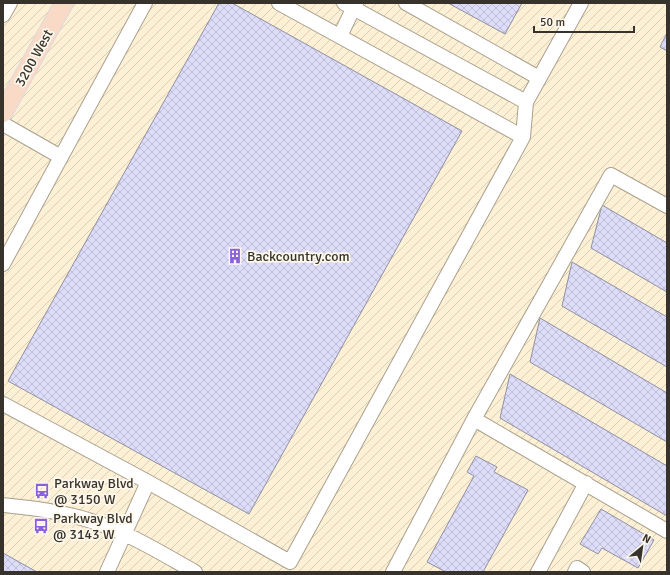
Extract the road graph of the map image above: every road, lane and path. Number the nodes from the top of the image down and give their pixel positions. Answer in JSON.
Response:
{"nodes":[{"id":1,"x":10,"y":3,"type":"edge"},
{"id":2,"x":64,"y":3,"type":"edge"},
{"id":3,"x":145,"y":3,"type":"edge"},
{"id":4,"x":279,"y":3,"type":"edge"},
{"id":5,"x":406,"y":3,"type":"edge"},
{"id":6,"x":581,"y":3,"type":"edge"},
{"id":7,"x":352,"y":5,"type":"edge"},
{"id":8,"x":3,"y":15,"type":"edge"},
{"id":9,"x":340,"y":36,"type":"junction"},
{"id":10,"x":539,"y":78,"type":"junction"},
{"id":11,"x":526,"y":102,"type":"junction"},
{"id":12,"x":3,"y":114,"type":"edge"},
{"id":13,"x":3,"y":124,"type":"edge"},
{"id":14,"x":523,"y":137,"type":"junction"},
{"id":15,"x":61,"y":157,"type":"junction"},
{"id":16,"x":667,"y":206,"type":"edge"},
{"id":17,"x":3,"y":264,"type":"edge"},
{"id":18,"x":3,"y":404,"type":"edge"},
{"id":19,"x":474,"y":419,"type":"junction"},
{"id":20,"x":148,"y":482,"type":"junction"},
{"id":21,"x":586,"y":483,"type":"junction"},
{"id":22,"x":3,"y":505,"type":"edge"},
{"id":23,"x":667,"y":531,"type":"edge"},
{"id":24,"x":124,"y":534,"type":"junction"},
{"id":25,"x":291,"y":567,"type":"edge"},
{"id":26,"x":107,"y":572,"type":"edge"},
{"id":27,"x":195,"y":572,"type":"edge"},
{"id":28,"x":393,"y":572,"type":"edge"},
{"id":29,"x":538,"y":572,"type":"edge"},
{"id":30,"x":575,"y":572,"type":"edge"},
{"id":31,"x":583,"y":572,"type":"edge"}],
"edges":[{"from":1,"to":8,"type":"street"},
{"from":2,"to":12,"type":"main road","name":"3200 West"},
{"from":3,"to":15,"type":"street"},
{"from":4,"to":9,"type":"street"},
{"from":5,"to":10,"type":"street"},
{"from":6,"to":10,"type":"street"},
{"from":7,"to":9,"type":"street"},
{"from":7,"to":11,"type":"street"},
{"from":9,"to":14,"type":"street"},
{"from":10,"to":11,"type":"street"},
{"from":11,"to":14,"type":"street"},
{"from":13,"to":15,"type":"street"},
{"from":14,"to":25,"type":"street"},
{"from":15,"to":17,"type":"street"},
{"from":16,"to":19,"type":"street"},
{"from":18,"to":20,"type":"street"},
{"from":19,"to":21,"type":"street"},
{"from":19,"to":28,"type":"street"},
{"from":20,"to":24,"type":"street"},
{"from":20,"to":25,"type":"street"},
{"from":21,"to":23,"type":"street"},
{"from":21,"to":29,"type":"street"},
{"from":22,"to":24,"type":"street"},
{"from":24,"to":26,"type":"street"},
{"from":24,"to":27,"type":"street"},
{"from":30,"to":31,"type":"street"}]}
